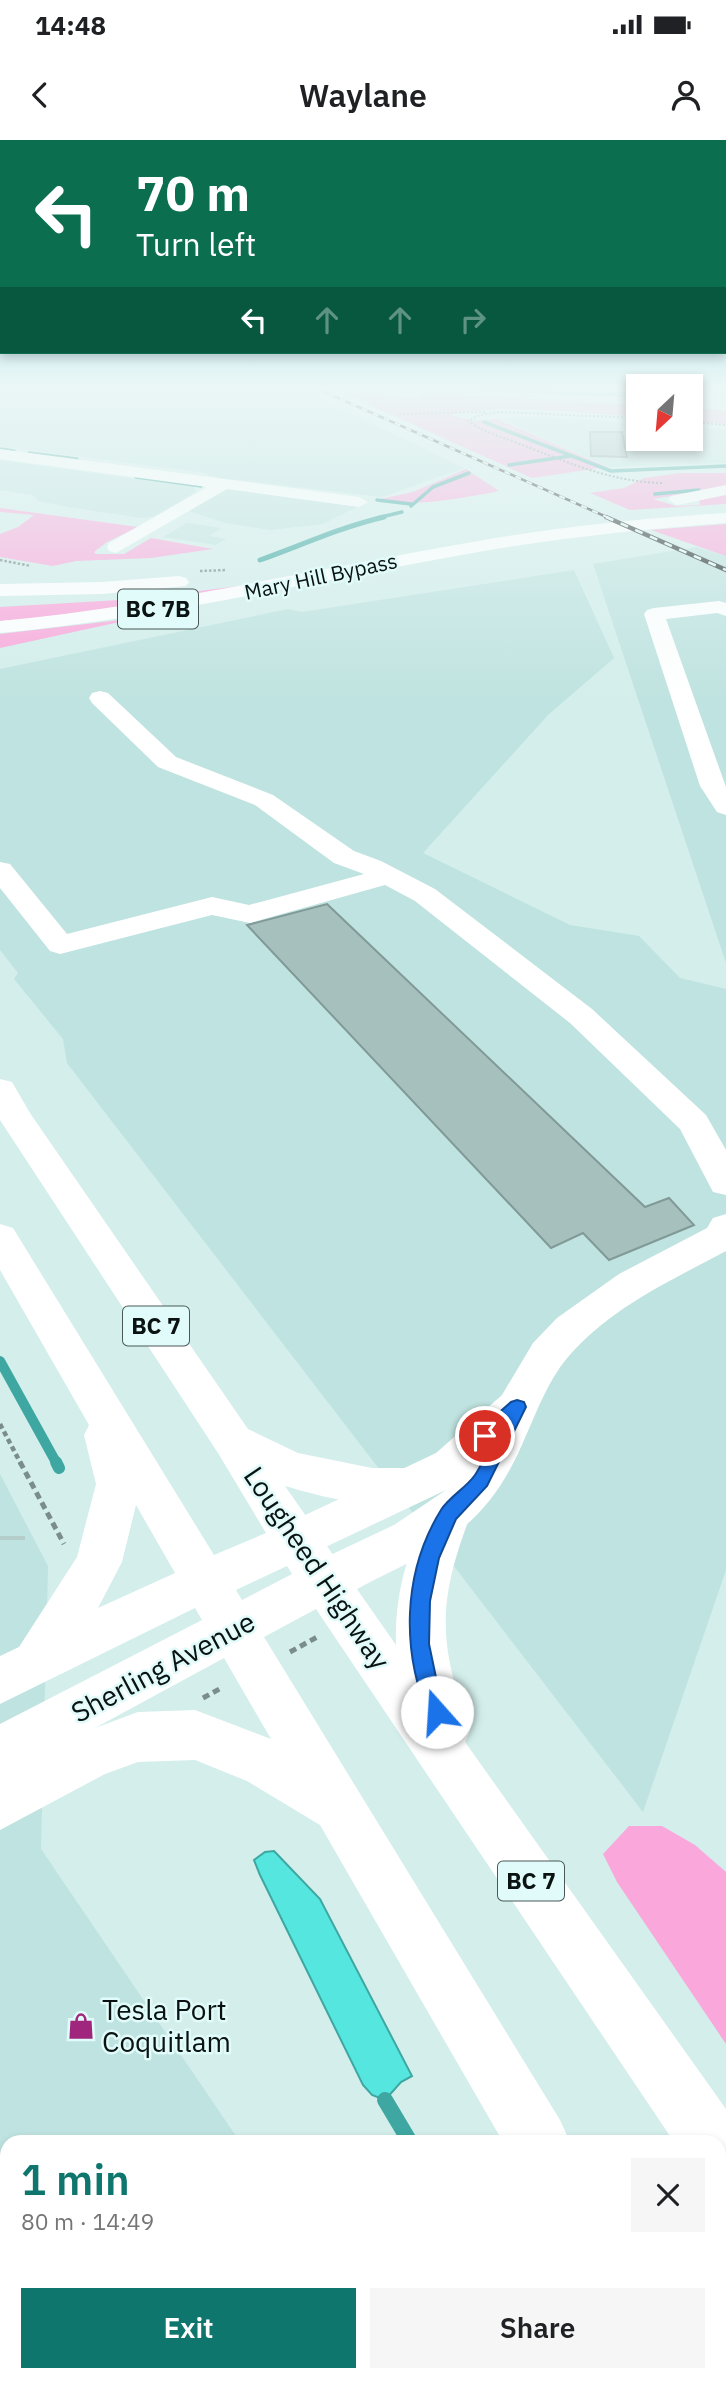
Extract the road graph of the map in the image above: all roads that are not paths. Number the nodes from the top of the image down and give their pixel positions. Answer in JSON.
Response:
{"nodes":[{"id":1,"x":208,"y":494,"type":"edge"},
{"id":2,"x":296,"y":494,"type":"edge"},
{"id":3,"x":708,"y":494,"type":"edge"},
{"id":4,"x":677,"y":500,"type":"dead end"},
{"id":5,"x":359,"y":502,"type":"dead end"},
{"id":6,"x":726,"y":509,"type":"edge"},
{"id":7,"x":726,"y":518,"type":"edge"},
{"id":8,"x":116,"y":547,"type":"dead end"},
{"id":9,"x":314,"y":573,"type":"junction"},
{"id":10,"x":0,"y":590,"type":"edge"},
{"id":11,"x":0,"y":601,"type":"edge"},
{"id":12,"x":726,"y":610,"type":"edge"},
{"id":13,"x":0,"y":627,"type":"edge"},
{"id":14,"x":54,"y":642,"type":"dead end"},
{"id":15,"x":100,"y":698,"type":"dead end"},
{"id":16,"x":726,"y":807,"type":"edge"},
{"id":17,"x":0,"y":870,"type":"edge"},
{"id":18,"x":388,"y":876,"type":"junction"},
{"id":19,"x":4,"y":1099,"type":"edge"},
{"id":20,"x":726,"y":1183,"type":"edge"},
{"id":21,"x":726,"y":1227,"type":"edge"},
{"id":22,"x":0,"y":1237,"type":"edge"},
{"id":23,"x":96,"y":1397,"type":"junction"},
{"id":24,"x":233,"y":1441,"type":"junction"},
{"id":25,"x":429,"y":1500,"type":"junction"},
{"id":26,"x":296,"y":1541,"type":"junction"},
{"id":27,"x":204,"y":1581,"type":"junction"},
{"id":28,"x":324,"y":1581,"type":"junction"},
{"id":29,"x":234,"y":1629,"type":"junction"},
{"id":30,"x":17,"y":1673,"type":"edge"},
{"id":31,"x":0,"y":1751,"type":"edge"},
{"id":32,"x":465,"y":1785,"type":"junction"},
{"id":33,"x":0,"y":1803,"type":"edge"},
{"id":34,"x":341,"y":1808,"type":"junction"},
{"id":35,"x":534,"y":2135,"type":"edge"},
{"id":36,"x":706,"y":2135,"type":"edge"}],
"edges":[{"from":1,"to":8,"type":"main road"},
{"from":2,"to":5,"type":"main road"},
{"from":3,"to":4,"type":"main road"},
{"from":6,"to":9,"type":"main road","name":"Mary Hill Bypass","number":"BC 7B"},
{"from":7,"to":9,"type":"main road","name":"Mary Hill Bypass","number":"BC 7B"},
{"from":9,"to":10,"type":"main road"},
{"from":9,"to":11,"type":"main road","name":"Mary Hill Bypass","number":"BC 7B"},
{"from":9,"to":13,"type":"main road","name":"Mary Hill Bypass","number":"BC 7B"},
{"from":9,"to":14,"type":"main road"},
{"from":12,"to":16,"type":"main road"},
{"from":15,"to":18,"type":"main road"},
{"from":17,"to":18,"type":"main road"},
{"from":18,"to":20,"type":"main road"},
{"from":19,"to":24,"type":"main road","name":"Lougheed Highway","number":"BC 7"},
{"from":21,"to":25,"type":"main road"},
{"from":22,"to":23,"type":"main road"},
{"from":23,"to":27,"type":"main road"},
{"from":23,"to":30,"type":"main road"},
{"from":24,"to":25,"type":"main road"},
{"from":24,"to":26,"type":"main road","name":"Lougheed Highway","number":"BC 7"},
{"from":25,"to":26,"type":"main road"},
{"from":25,"to":28,"type":"main road","name":"Sherling Avenue"},
{"from":25,"to":32,"type":"main road"},
{"from":26,"to":27,"type":"main road"},
{"from":26,"to":28,"type":"main road","name":"Lougheed Highway","number":"BC 7"},
{"from":27,"to":29,"type":"main road"},
{"from":27,"to":30,"type":"main road"},
{"from":28,"to":29,"type":"main road","name":"Sherling Avenue"},
{"from":28,"to":32,"type":"main road","name":"Lougheed Highway","number":"BC 7"},
{"from":29,"to":31,"type":"main road","name":"Sherling Avenue"},
{"from":29,"to":34,"type":"main road"},
{"from":32,"to":36,"type":"main road","name":"Lougheed Highway","number":"BC 7"},
{"from":33,"to":34,"type":"main road"},
{"from":34,"to":35,"type":"main road"}]}
